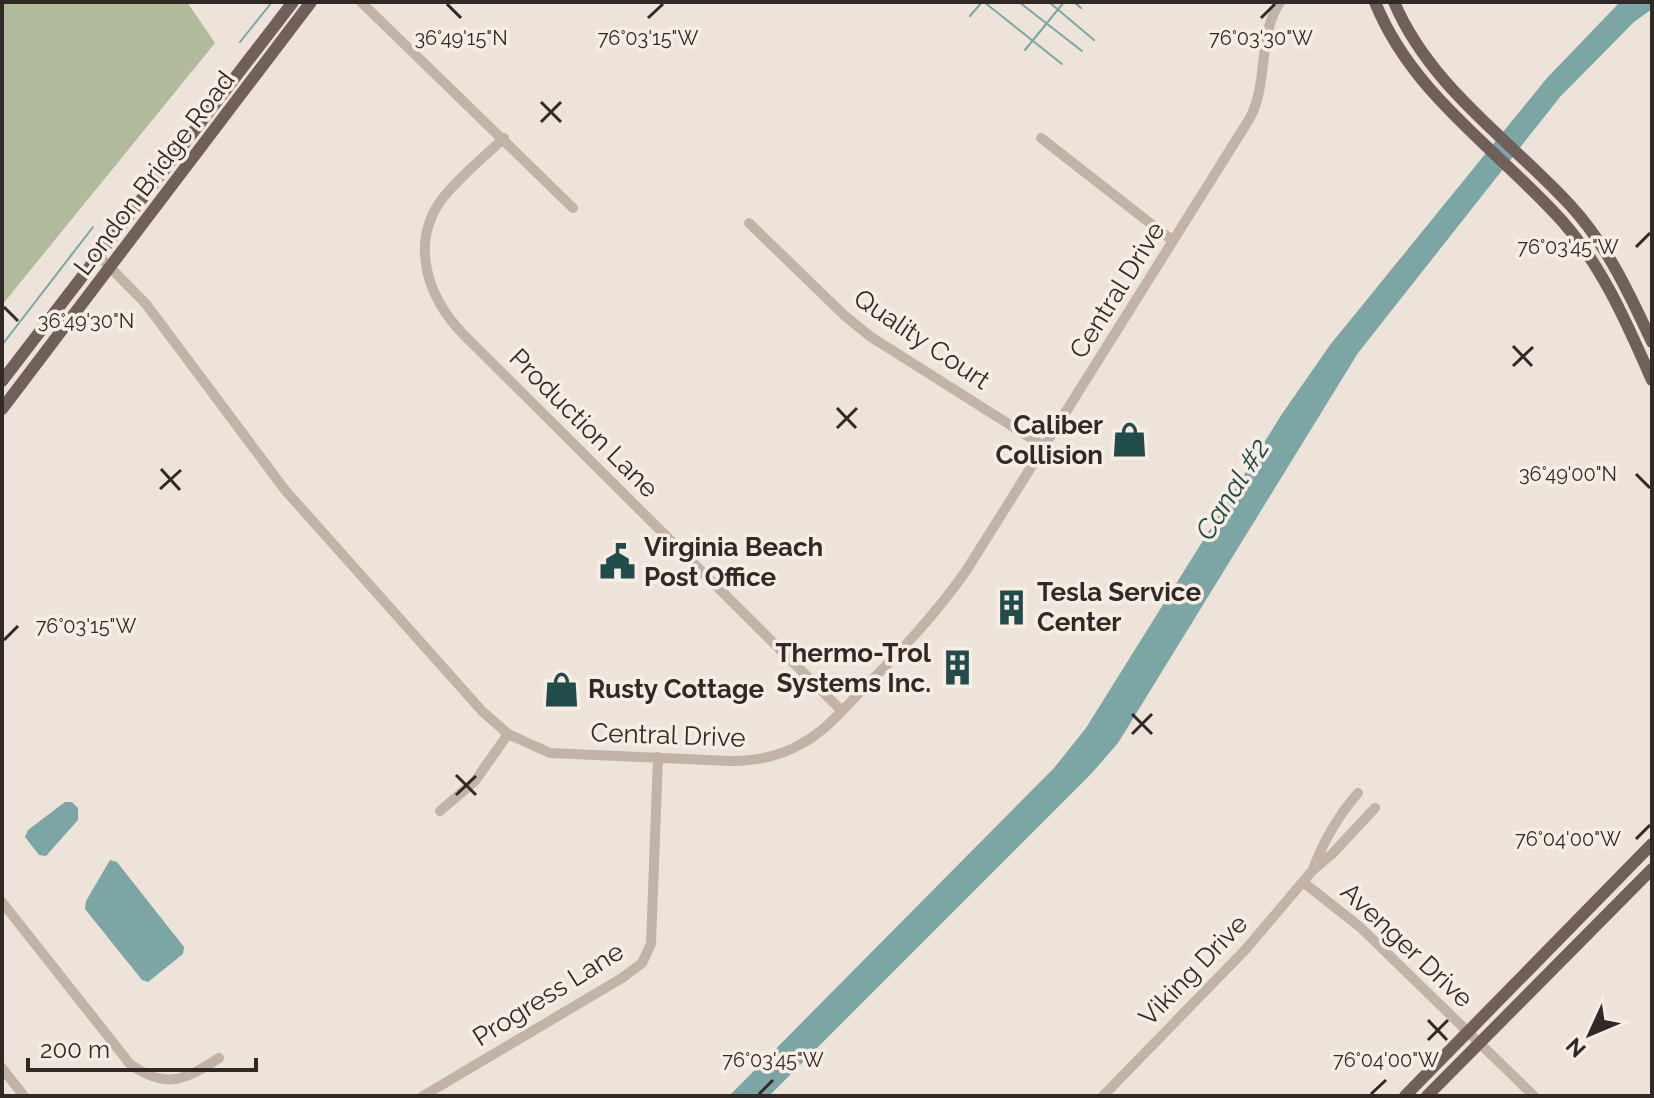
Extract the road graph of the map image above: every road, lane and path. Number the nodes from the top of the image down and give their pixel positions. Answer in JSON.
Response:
{"nodes":[{"id":1,"x":293,"y":2,"type":"edge"},
{"id":2,"x":311,"y":2,"type":"edge"},
{"id":3,"x":361,"y":2,"type":"edge"},
{"id":4,"x":1280,"y":2,"type":"edge"},
{"id":5,"x":1375,"y":2,"type":"edge"},
{"id":6,"x":1394,"y":2,"type":"edge"},
{"id":7,"x":504,"y":138,"type":"junction"},
{"id":8,"x":1041,"y":138,"type":"dead end"},
{"id":9,"x":573,"y":208,"type":"dead end"},
{"id":10,"x":749,"y":223,"type":"dead end"},
{"id":11,"x":1173,"y":241,"type":"junction"},
{"id":12,"x":99,"y":256,"type":"junction"},
{"id":13,"x":111,"y":266,"type":"junction"},
{"id":14,"x":1652,"y":342,"type":"edge"},
{"id":15,"x":1639,"y":351,"type":"junction"},
{"id":16,"x":1652,"y":380,"type":"edge"},
{"id":17,"x":2,"y":381,"type":"edge"},
{"id":18,"x":2,"y":409,"type":"edge"},
{"id":19,"x":1045,"y":447,"type":"junction"},
{"id":20,"x":842,"y":711,"type":"junction"},
{"id":21,"x":508,"y":734,"type":"junction"},
{"id":22,"x":658,"y":757,"type":"junction"},
{"id":23,"x":1358,"y":793,"type":"dead end"},
{"id":24,"x":1375,"y":808,"type":"dead end"},
{"id":25,"x":440,"y":811,"type":"dead end"},
{"id":26,"x":1652,"y":844,"type":"edge"},
{"id":27,"x":1652,"y":869,"type":"edge"},
{"id":28,"x":1312,"y":871,"type":"junction"},
{"id":29,"x":1303,"y":882,"type":"junction"},
{"id":30,"x":2,"y":902,"type":"edge"},
{"id":31,"x":1468,"y":1032,"type":"junction"},
{"id":32,"x":1479,"y":1043,"type":"junction"},
{"id":33,"x":219,"y":1058,"type":"dead end"},
{"id":34,"x":2,"y":1068,"type":"edge"},
{"id":35,"x":24,"y":1096,"type":"edge"},
{"id":36,"x":423,"y":1096,"type":"edge"},
{"id":37,"x":1103,"y":1096,"type":"edge"},
{"id":38,"x":1405,"y":1096,"type":"edge"},
{"id":39,"x":1427,"y":1096,"type":"edge"},
{"id":40,"x":1534,"y":1096,"type":"edge"}],
"edges":[{"from":1,"to":12,"type":"main road","name":"London Bridge Road"},
{"from":2,"to":13,"type":"main road","name":"London Bridge Road"},
{"from":3,"to":7,"type":"street"},
{"from":4,"to":11,"type":"street","name":"Central Drive"},
{"from":5,"to":15,"type":"main road"},
{"from":6,"to":14,"type":"main road"},
{"from":7,"to":9,"type":"street"},
{"from":7,"to":20,"type":"street","name":"Production Lane"},
{"from":8,"to":11,"type":"street"},
{"from":10,"to":19,"type":"street","name":"Quality Court"},
{"from":11,"to":19,"type":"street","name":"Central Drive"},
{"from":12,"to":13,"type":"street","name":"Central Drive"},
{"from":12,"to":17,"type":"main road","name":"London Bridge Road"},
{"from":13,"to":18,"type":"main road","name":"London Bridge Road"},
{"from":13,"to":21,"type":"street","name":"Central Drive"},
{"from":14,"to":15,"type":"street"},
{"from":15,"to":16,"type":"main road"},
{"from":19,"to":20,"type":"street","name":"Central Drive"},
{"from":20,"to":22,"type":"street","name":"Central Drive"},
{"from":21,"to":22,"type":"street","name":"Central Drive"},
{"from":21,"to":25,"type":"street"},
{"from":22,"to":36,"type":"street","name":"Progress Lane"},
{"from":23,"to":28,"type":"street","name":"Viking Drive"},
{"from":24,"to":28,"type":"street","name":"Viking Drive"},
{"from":26,"to":31,"type":"main road"},
{"from":27,"to":32,"type":"main road"},
{"from":28,"to":29,"type":"street","name":"Viking Drive"},
{"from":29,"to":31,"type":"street","name":"Avenger Drive"},
{"from":29,"to":37,"type":"street","name":"Viking Drive"},
{"from":30,"to":33,"type":"street"},
{"from":31,"to":32,"type":"street","name":"Avenger Drive"},
{"from":31,"to":38,"type":"main road"},
{"from":32,"to":39,"type":"main road"},
{"from":32,"to":40,"type":"street","name":"Avenger Drive"},
{"from":34,"to":35,"type":"street"}]}
